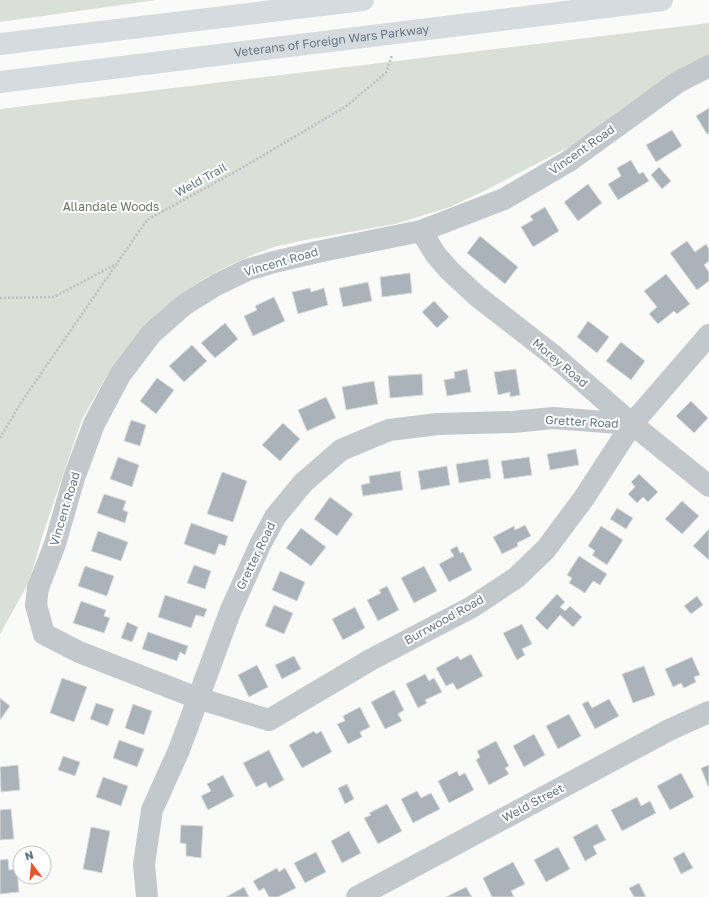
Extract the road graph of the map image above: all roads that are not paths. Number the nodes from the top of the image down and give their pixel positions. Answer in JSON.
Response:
{"nodes":[{"id":1,"x":363,"y":0,"type":"edge"},
{"id":2,"x":662,"y":0,"type":"edge"},
{"id":3,"x":0,"y":44,"type":"edge"},
{"id":4,"x":709,"y":66,"type":"edge"},
{"id":5,"x":0,"y":82,"type":"edge"},
{"id":6,"x":421,"y":230,"type":"junction"},
{"id":7,"x":709,"y":334,"type":"edge"},
{"id":8,"x":632,"y":424,"type":"junction"},
{"id":9,"x":709,"y":486,"type":"edge"},
{"id":10,"x":197,"y":698,"type":"junction"},
{"id":11,"x":709,"y":712,"type":"edge"},
{"id":12,"x":147,"y":897,"type":"edge"},
{"id":13,"x":357,"y":897,"type":"edge"}],
"edges":[{"from":1,"to":3,"type":"highway"},
{"from":2,"to":5,"type":"highway","name":"Veterans of Foreign Wars Parkway"},
{"from":4,"to":6,"type":"street","name":"Vincent Road"},
{"from":6,"to":8,"type":"street","name":"Morey Road"},
{"from":6,"to":10,"type":"street","name":"Vincent Road"},
{"from":7,"to":8,"type":"street","name":"Burrwood Road"},
{"from":8,"to":9,"type":"street","name":"Morey Road"},
{"from":8,"to":10,"type":"street","name":"Burrwood Road"},
{"from":8,"to":10,"type":"street","name":"Gretter Road"},
{"from":10,"to":12,"type":"street","name":"Gretter Road"},
{"from":11,"to":13,"type":"street","name":"Weld Street"}]}
